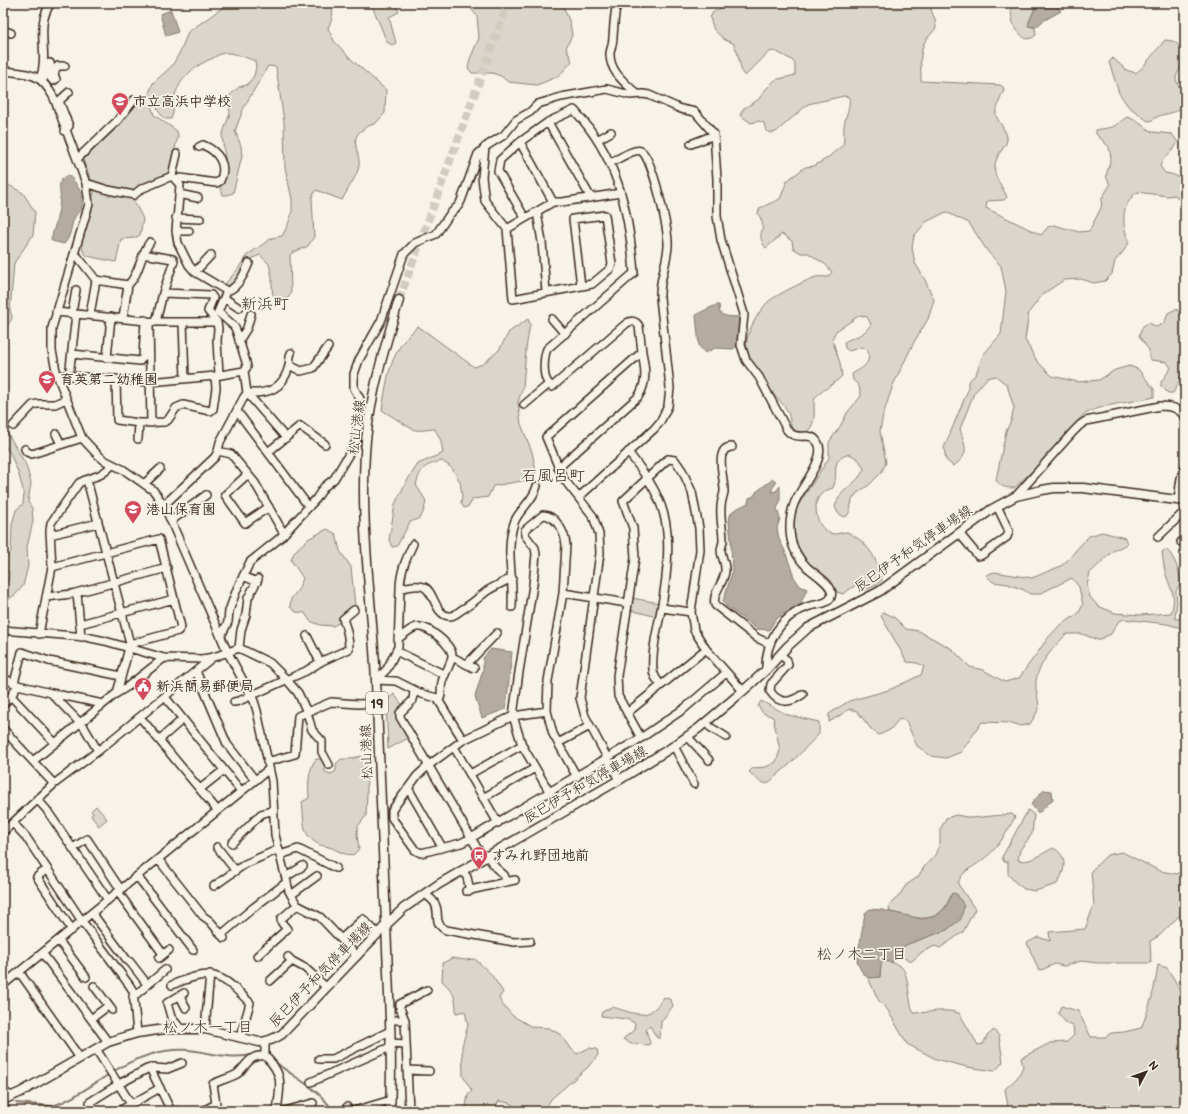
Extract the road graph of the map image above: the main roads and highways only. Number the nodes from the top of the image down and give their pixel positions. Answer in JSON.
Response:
{"nodes":[{"id":1,"x":399,"y":300,"type":"tunnel mouth"},
{"id":2,"x":1182,"y":500,"type":"edge"},
{"id":3,"x":386,"y":925,"type":"junction"},
{"id":4,"x":7,"y":1098,"type":"edge"},
{"id":5,"x":390,"y":1111,"type":"edge"}],
"edges":[{"from":1,"to":3,"type":"main road","name":"松山港線","number":"19"},
{"from":2,"to":3,"type":"main road","name":"辰巳伊予和気停車場線"},
{"from":3,"to":4,"type":"main road","name":"辰巳伊予和気停車場線"},
{"from":3,"to":5,"type":"main road","name":"松山港線","number":"19"}]}
